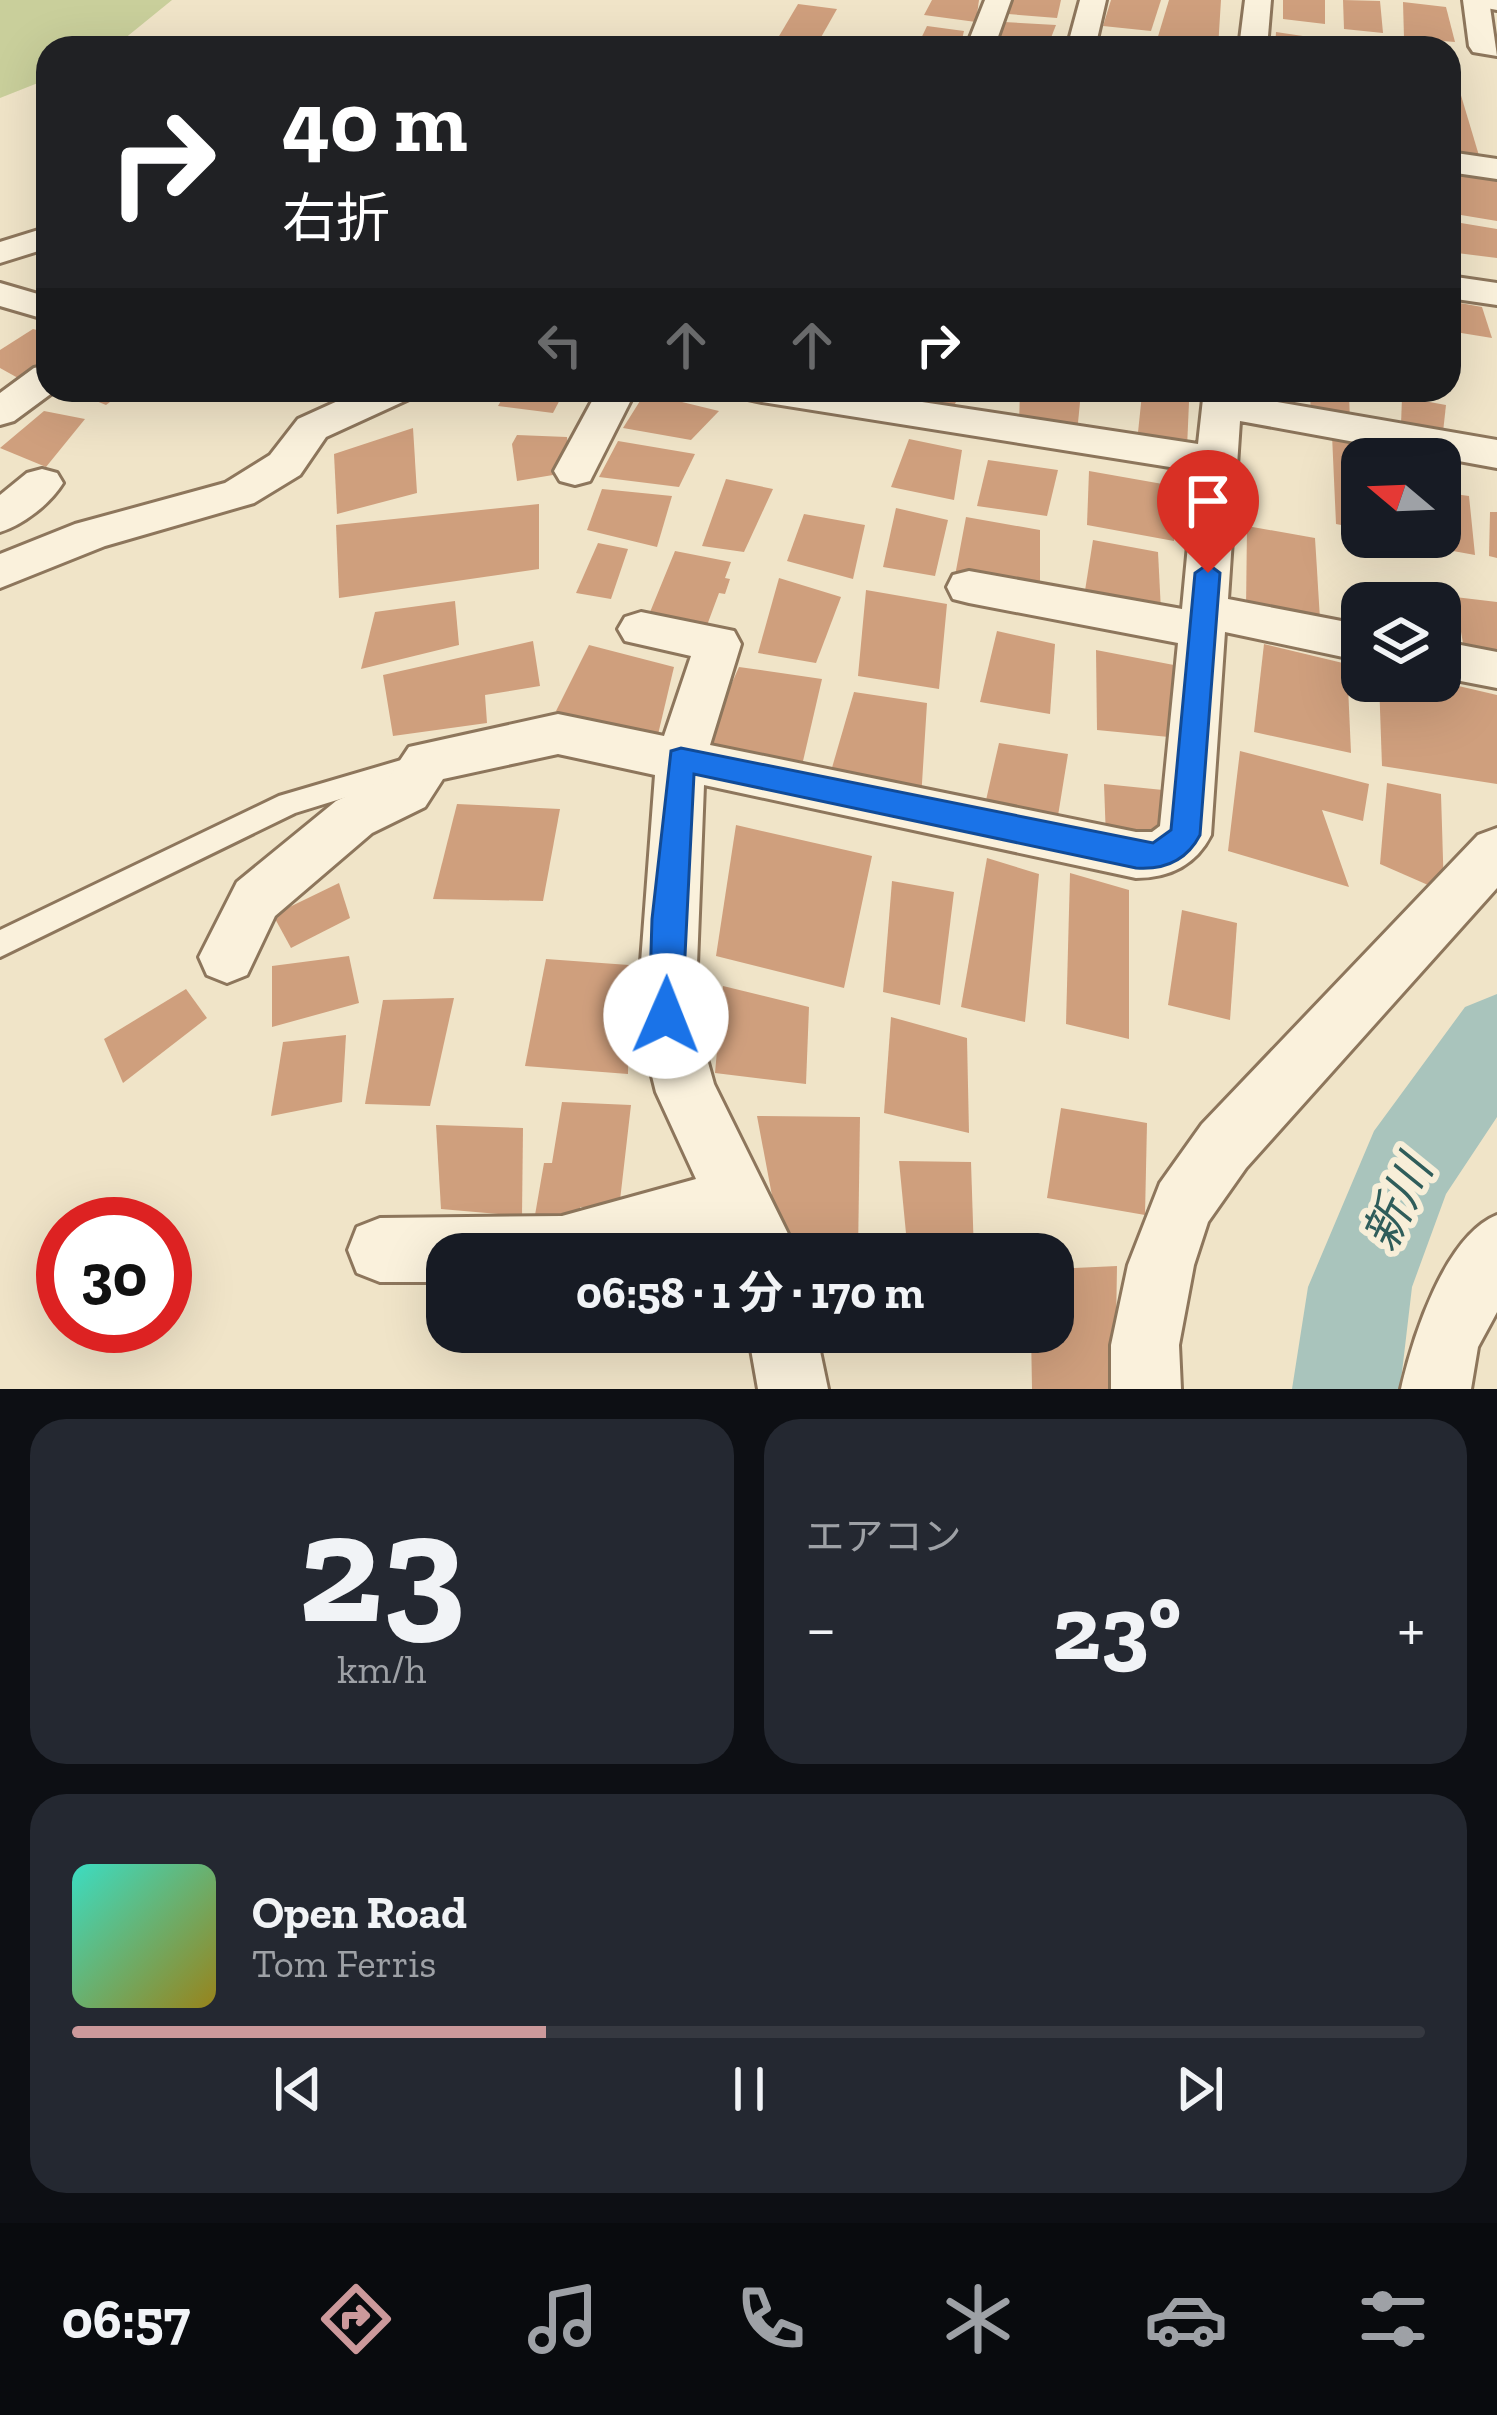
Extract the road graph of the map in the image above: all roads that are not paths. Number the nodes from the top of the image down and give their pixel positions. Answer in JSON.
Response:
{"nodes":[{"id":1,"x":998,"y":0,"type":"edge"},
{"id":2,"x":1093,"y":0,"type":"edge"},
{"id":3,"x":1258,"y":0,"type":"edge"},
{"id":4,"x":1476,"y":0,"type":"edge"},
{"id":5,"x":984,"y":36,"type":"edge"},
{"id":6,"x":1084,"y":36,"type":"edge"},
{"id":7,"x":1254,"y":36,"type":"edge"},
{"id":8,"x":1497,"y":47,"type":"edge"},
{"id":9,"x":1461,"y":164,"type":"edge"},
{"id":10,"x":1497,"y":169,"type":"edge"},
{"id":11,"x":36,"y":240,"type":"edge"},
{"id":12,"x":0,"y":254,"type":"edge"},
{"id":13,"x":1461,"y":291,"type":"edge"},
{"id":14,"x":0,"y":293,"type":"edge"},
{"id":15,"x":1496,"y":304,"type":"edge"},
{"id":16,"x":36,"y":305,"type":"edge"},
{"id":17,"x":36,"y":386,"type":"edge"},
{"id":18,"x":369,"y":402,"type":"edge"},
{"id":19,"x":611,"y":402,"type":"edge"},
{"id":20,"x":840,"y":402,"type":"edge"},
{"id":21,"x":1222,"y":402,"type":"edge"},
{"id":22,"x":1242,"y":402,"type":"edge"},
{"id":23,"x":0,"y":412,"type":"edge"},
{"id":24,"x":1497,"y":454,"type":"edge"},
{"id":25,"x":1217,"y":460,"type":"junction"},
{"id":26,"x":575,"y":471,"type":"dead end"},
{"id":27,"x":42,"y":483,"type":"dead end"},
{"id":28,"x":0,"y":517,"type":"edge"},
{"id":29,"x":0,"y":572,"type":"edge"},
{"id":30,"x":969,"y":587,"type":"dead end"},
{"id":31,"x":1203,"y":620,"type":"junction"},
{"id":32,"x":641,"y":629,"type":"dead end"},
{"id":33,"x":1341,"y":640,"type":"edge"},
{"id":34,"x":1461,"y":663,"type":"edge"},
{"id":35,"x":1497,"y":670,"type":"edge"},
{"id":36,"x":681,"y":760,"type":"junction"},
{"id":37,"x":428,"y":762,"type":"junction"},
{"id":38,"x":1497,"y":851,"type":"edge"},
{"id":39,"x":0,"y":944,"type":"edge"},
{"id":40,"x":227,"y":957,"type":"dead end"},
{"id":41,"x":753,"y":1227,"type":"edge"},
{"id":42,"x":380,"y":1250,"type":"dead end"},
{"id":43,"x":1495,"y":1254,"type":"edge"},
{"id":44,"x":786,"y":1353,"type":"edge"},
{"id":45,"x":794,"y":1389,"type":"edge"},
{"id":46,"x":1146,"y":1389,"type":"edge"},
{"id":47,"x":1436,"y":1389,"type":"edge"}],
"edges":[{"from":1,"to":5,"type":"street"},
{"from":2,"to":6,"type":"street"},
{"from":3,"to":7,"type":"street"},
{"from":4,"to":8,"type":"street"},
{"from":9,"to":10,"type":"street"},
{"from":11,"to":12,"type":"street"},
{"from":13,"to":15,"type":"street"},
{"from":14,"to":16,"type":"street"},
{"from":17,"to":23,"type":"street"},
{"from":18,"to":29,"type":"street"},
{"from":19,"to":26,"type":"street"},
{"from":20,"to":25,"type":"street"},
{"from":21,"to":25,"type":"street"},
{"from":22,"to":24,"type":"street"},
{"from":25,"to":31,"type":"street"},
{"from":27,"to":28,"type":"street"},
{"from":30,"to":31,"type":"street"},
{"from":31,"to":33,"type":"street"},
{"from":31,"to":36,"type":"street"},
{"from":32,"to":36,"type":"street"},
{"from":34,"to":35,"type":"street"},
{"from":36,"to":37,"type":"street"},
{"from":36,"to":41,"type":"street"},
{"from":37,"to":39,"type":"lane"},
{"from":37,"to":40,"type":"street"},
{"from":38,"to":46,"type":"street"},
{"from":41,"to":42,"type":"street"},
{"from":43,"to":47,"type":"street"},
{"from":44,"to":45,"type":"street"}]}
